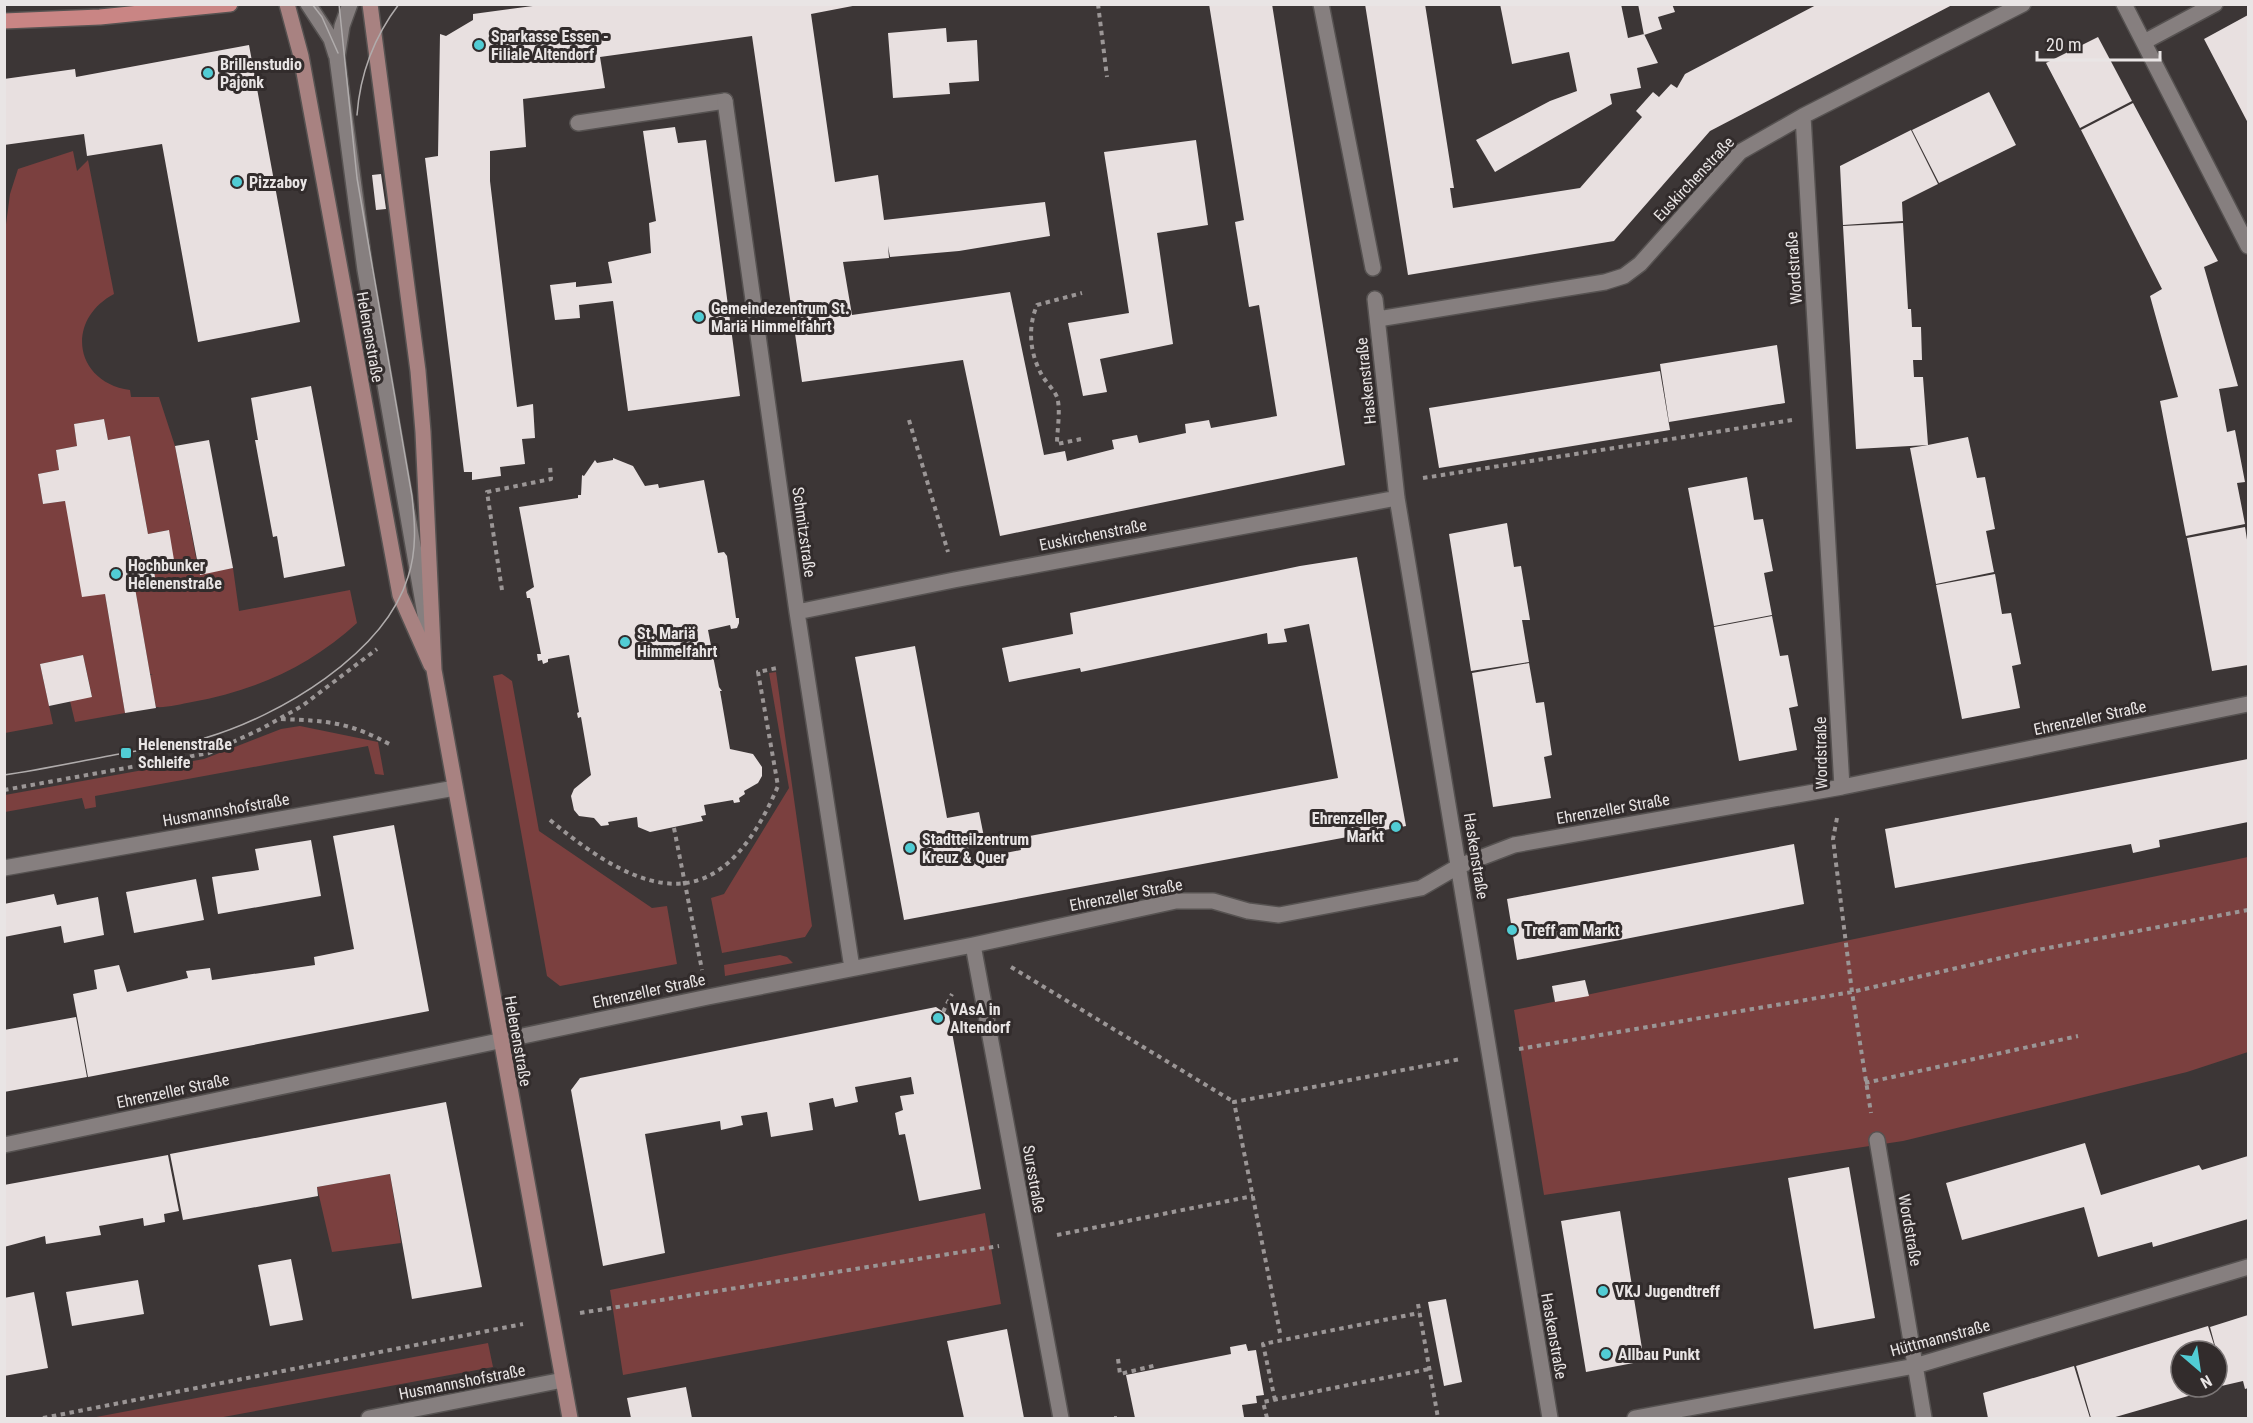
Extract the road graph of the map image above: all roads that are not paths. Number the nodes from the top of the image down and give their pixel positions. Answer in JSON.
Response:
{"nodes":[{"id":1,"x":230,"y":4,"type":"edge"},
{"id":2,"x":287,"y":4,"type":"edge"},
{"id":3,"x":308,"y":4,"type":"edge"},
{"id":4,"x":350,"y":4,"type":"edge"},
{"id":5,"x":370,"y":4,"type":"edge"},
{"id":6,"x":1321,"y":4,"type":"edge"},
{"id":7,"x":2023,"y":4,"type":"edge"},
{"id":8,"x":2124,"y":4,"type":"edge"},
{"id":9,"x":2215,"y":4,"type":"edge"},
{"id":10,"x":4,"y":21,"type":"edge"},
{"id":11,"x":2144,"y":42,"type":"junction"},
{"id":12,"x":337,"y":58,"type":"junction"},
{"id":13,"x":1803,"y":116,"type":"junction"},
{"id":14,"x":578,"y":123,"type":"dead end"},
{"id":15,"x":2248,"y":246,"type":"edge"},
{"id":16,"x":1372,"y":268,"type":"dead end"},
{"id":17,"x":1375,"y":299,"type":"dead end"},
{"id":18,"x":1378,"y":319,"type":"junction"},
{"id":19,"x":1396,"y":490,"type":"junction"},
{"id":20,"x":797,"y":612,"type":"junction"},
{"id":21,"x":434,"y":670,"type":"junction"},
{"id":22,"x":2248,"y":704,"type":"edge"},
{"id":23,"x":1842,"y":787,"type":"junction"},
{"id":24,"x":454,"y":788,"type":"junction"},
{"id":25,"x":1459,"y":866,"type":"junction"},
{"id":26,"x":4,"y":868,"type":"edge"},
{"id":27,"x":973,"y":945,"type":"junction"},
{"id":28,"x":852,"y":968,"type":"junction"},
{"id":29,"x":500,"y":1041,"type":"junction"},
{"id":30,"x":1877,"y":1140,"type":"road end"},
{"id":31,"x":4,"y":1145,"type":"edge"},
{"id":32,"x":2248,"y":1267,"type":"edge"},
{"id":33,"x":1915,"y":1366,"type":"junction"},
{"id":34,"x":563,"y":1380,"type":"junction"},
{"id":35,"x":369,"y":1419,"type":"edge"},
{"id":36,"x":570,"y":1419,"type":"edge"},
{"id":37,"x":1061,"y":1419,"type":"edge"},
{"id":38,"x":1550,"y":1419,"type":"edge"},
{"id":39,"x":1635,"y":1419,"type":"edge"},
{"id":40,"x":1923,"y":1419,"type":"edge"}],
"edges":[{"from":1,"to":10,"type":"main road"},
{"from":2,"to":21,"type":"main road","name":"Helenenstraße"},
{"from":3,"to":12,"type":"street"},
{"from":4,"to":12,"type":"street"},
{"from":5,"to":21,"type":"main road","name":"Helenenstraße"},
{"from":6,"to":16,"type":"street"},
{"from":7,"to":13,"type":"street","name":"Euskirchenstraße"},
{"from":8,"to":11,"type":"street"},
{"from":9,"to":11,"type":"street"},
{"from":11,"to":15,"type":"street"},
{"from":12,"to":21,"type":"street"},
{"from":13,"to":18,"type":"street","name":"Euskirchenstraße"},
{"from":13,"to":23,"type":"street","name":"Wordstraße"},
{"from":14,"to":20,"type":"street","name":"Schmitzstraße"},
{"from":17,"to":18,"type":"street","name":"Haskenstraße"},
{"from":18,"to":19,"type":"street","name":"Haskenstraße"},
{"from":19,"to":20,"type":"street","name":"Euskirchenstraße"},
{"from":19,"to":25,"type":"street","name":"Haskenstraße"},
{"from":20,"to":28,"type":"street","name":"Schmitzstraße"},
{"from":21,"to":24,"type":"main road","name":"Helenenstraße"},
{"from":22,"to":23,"type":"street","name":"Ehrenzeller Straße"},
{"from":23,"to":25,"type":"street","name":"Ehrenzeller Straße"},
{"from":24,"to":26,"type":"street","name":"Husmannshofstraße"},
{"from":24,"to":29,"type":"main road","name":"Helenenstraße"},
{"from":25,"to":27,"type":"street","name":"Ehrenzeller Straße"},
{"from":25,"to":38,"type":"street","name":"Haskenstraße"},
{"from":27,"to":28,"type":"street","name":"Ehrenzeller Straße"},
{"from":27,"to":37,"type":"street","name":"Sursstraße"},
{"from":28,"to":29,"type":"street","name":"Ehrenzeller Straße"},
{"from":29,"to":31,"type":"street","name":"Ehrenzeller Straße"},
{"from":29,"to":34,"type":"main road","name":"Helenenstraße"},
{"from":30,"to":33,"type":"street","name":"Wordstraße"},
{"from":32,"to":33,"type":"street","name":"Hüttmannstraße"},
{"from":33,"to":39,"type":"street","name":"Hüttmannstraße"},
{"from":33,"to":40,"type":"street","name":"Wordstraße"},
{"from":34,"to":35,"type":"street","name":"Husmannshofstraße"},
{"from":34,"to":36,"type":"main road","name":"Helenenstraße"}]}
